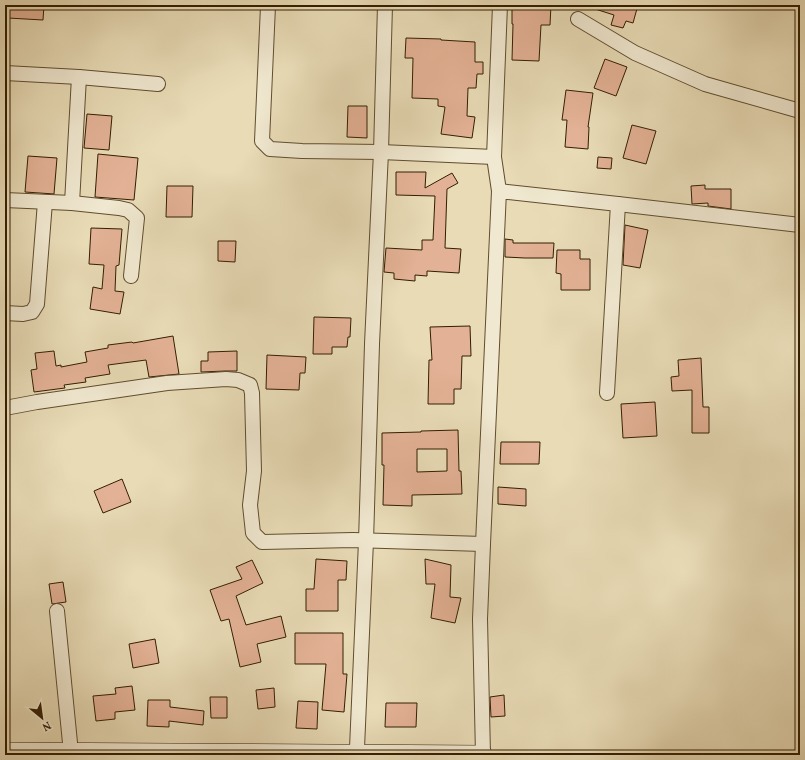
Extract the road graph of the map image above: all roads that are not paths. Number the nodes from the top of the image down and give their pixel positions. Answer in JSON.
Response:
{"nodes":[{"id":1,"x":385,"y":5,"type":"edge"},
{"id":2,"x":500,"y":5,"type":"edge"},
{"id":3,"x":268,"y":6,"type":"edge"},
{"id":4,"x":578,"y":19,"type":"dead end"},
{"id":5,"x":5,"y":73,"type":"edge"},
{"id":6,"x":79,"y":77,"type":"junction"},
{"id":7,"x":158,"y":84,"type":"dead end"},
{"id":8,"x":800,"y":111,"type":"edge"},
{"id":9,"x":381,"y":152,"type":"junction"},
{"id":10,"x":494,"y":157,"type":"junction"},
{"id":11,"x":499,"y":191,"type":"junction"},
{"id":12,"x":5,"y":200,"type":"edge"},
{"id":13,"x":45,"y":202,"type":"junction"},
{"id":14,"x":72,"y":203,"type":"junction"},
{"id":15,"x":618,"y":204,"type":"junction"},
{"id":16,"x":800,"y":225,"type":"edge"},
{"id":17,"x":131,"y":276,"type":"dead end"},
{"id":18,"x":5,"y":313,"type":"edge"},
{"id":19,"x":607,"y":393,"type":"dead end"},
{"id":20,"x":5,"y":408,"type":"edge"},
{"id":21,"x":366,"y":541,"type":"junction"},
{"id":22,"x":483,"y":544,"type":"junction"},
{"id":23,"x":57,"y":611,"type":"dead end"},
{"id":24,"x":357,"y":748,"type":"dead end"},
{"id":25,"x":5,"y":752,"type":"edge"},
{"id":26,"x":71,"y":753,"type":"junction"},
{"id":27,"x":483,"y":755,"type":"edge"}],
"edges":[{"from":1,"to":9,"type":"street"},
{"from":2,"to":10,"type":"street"},
{"from":3,"to":9,"type":"street"},
{"from":4,"to":8,"type":"street"},
{"from":5,"to":6,"type":"street"},
{"from":6,"to":7,"type":"street"},
{"from":6,"to":14,"type":"street"},
{"from":9,"to":10,"type":"street"},
{"from":9,"to":21,"type":"street"},
{"from":10,"to":11,"type":"street"},
{"from":11,"to":15,"type":"street"},
{"from":11,"to":22,"type":"street"},
{"from":12,"to":13,"type":"street"},
{"from":13,"to":14,"type":"street"},
{"from":13,"to":18,"type":"street"},
{"from":14,"to":17,"type":"street"},
{"from":15,"to":16,"type":"street"},
{"from":15,"to":19,"type":"street"},
{"from":20,"to":21,"type":"street"},
{"from":21,"to":22,"type":"street"},
{"from":21,"to":24,"type":"street"},
{"from":22,"to":27,"type":"street"},
{"from":23,"to":26,"type":"street"},
{"from":25,"to":26,"type":"street"},
{"from":26,"to":27,"type":"street"}]}
